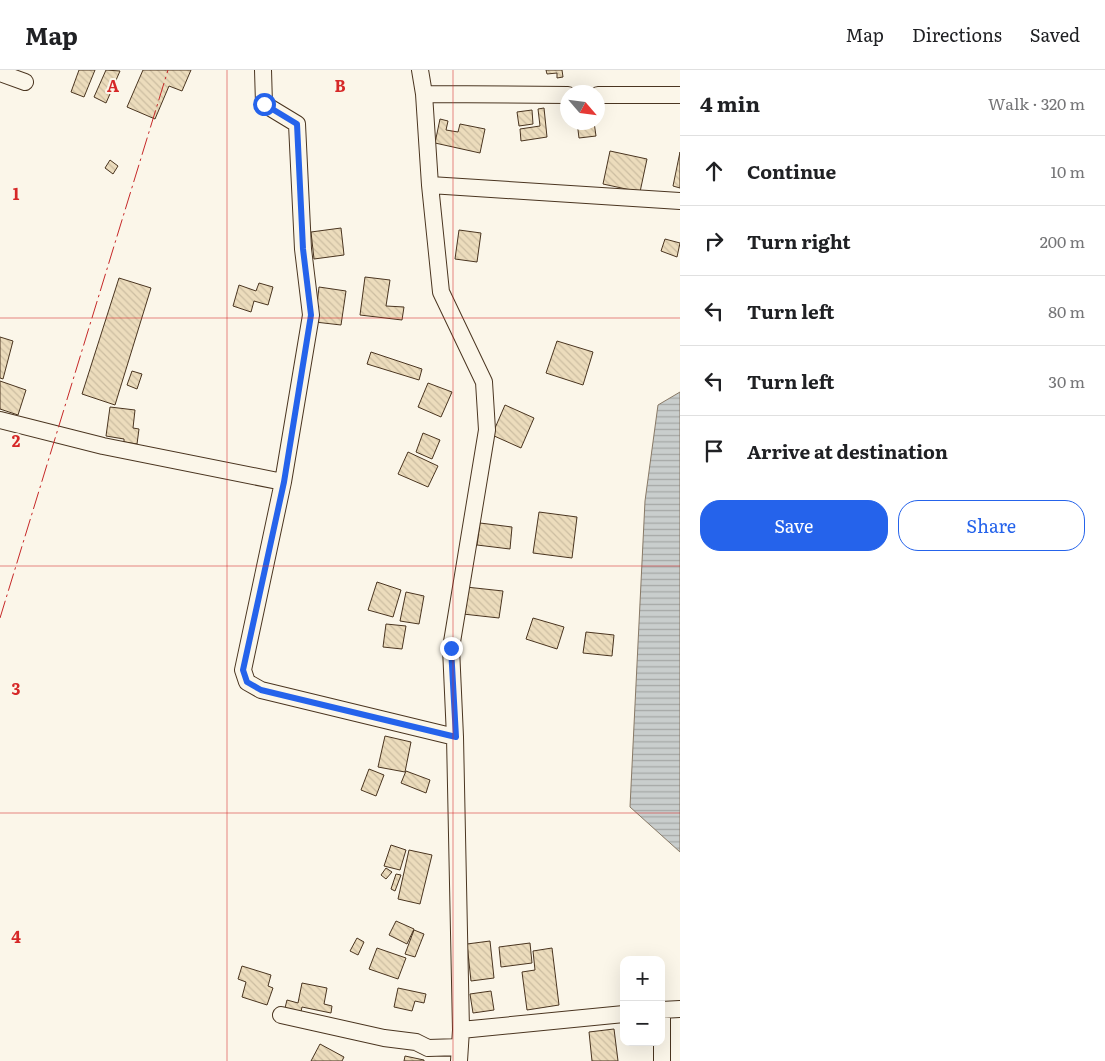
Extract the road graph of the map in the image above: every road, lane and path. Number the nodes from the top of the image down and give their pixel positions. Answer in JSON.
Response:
{"nodes":[{"id":1,"x":263,"y":70,"type":"edge"},
{"id":2,"x":420,"y":70,"type":"edge"},
{"id":3,"x":0,"y":73,"type":"edge"},
{"id":4,"x":25,"y":82,"type":"dead end"},
{"id":5,"x":424,"y":94,"type":"junction"},
{"id":6,"x":560,"y":95,"type":"edge"},
{"id":7,"x":605,"y":95,"type":"edge"},
{"id":8,"x":680,"y":95,"type":"edge"},
{"id":9,"x":430,"y":185,"type":"junction"},
{"id":10,"x":680,"y":201,"type":"edge"},
{"id":11,"x":0,"y":420,"type":"edge"},
{"id":12,"x":284,"y":482,"type":"junction"},
{"id":13,"x":456,"y":737,"type":"junction"},
{"id":14,"x":680,"y":1008,"type":"edge"},
{"id":15,"x":665,"y":1010,"type":"edge"},
{"id":16,"x":620,"y":1014,"type":"edge"},
{"id":17,"x":281,"y":1015,"type":"dead end"},
{"id":18,"x":461,"y":1030,"type":"junction"},
{"id":19,"x":662,"y":1046,"type":"edge"},
{"id":20,"x":460,"y":1054,"type":"edge"},
{"id":21,"x":662,"y":1061,"type":"edge"}],
"edges":[{"from":1,"to":12,"type":"street"},
{"from":2,"to":5,"type":"street"},
{"from":3,"to":4,"type":"street"},
{"from":5,"to":6,"type":"street"},
{"from":5,"to":9,"type":"street"},
{"from":7,"to":8,"type":"street"},
{"from":9,"to":10,"type":"street"},
{"from":9,"to":13,"type":"street"},
{"from":11,"to":12,"type":"street"},
{"from":12,"to":13,"type":"street"},
{"from":13,"to":18,"type":"street"},
{"from":14,"to":15,"type":"street"},
{"from":16,"to":18,"type":"street"},
{"from":17,"to":20,"type":"street"},
{"from":18,"to":20,"type":"street"},
{"from":19,"to":21,"type":"street"}]}
